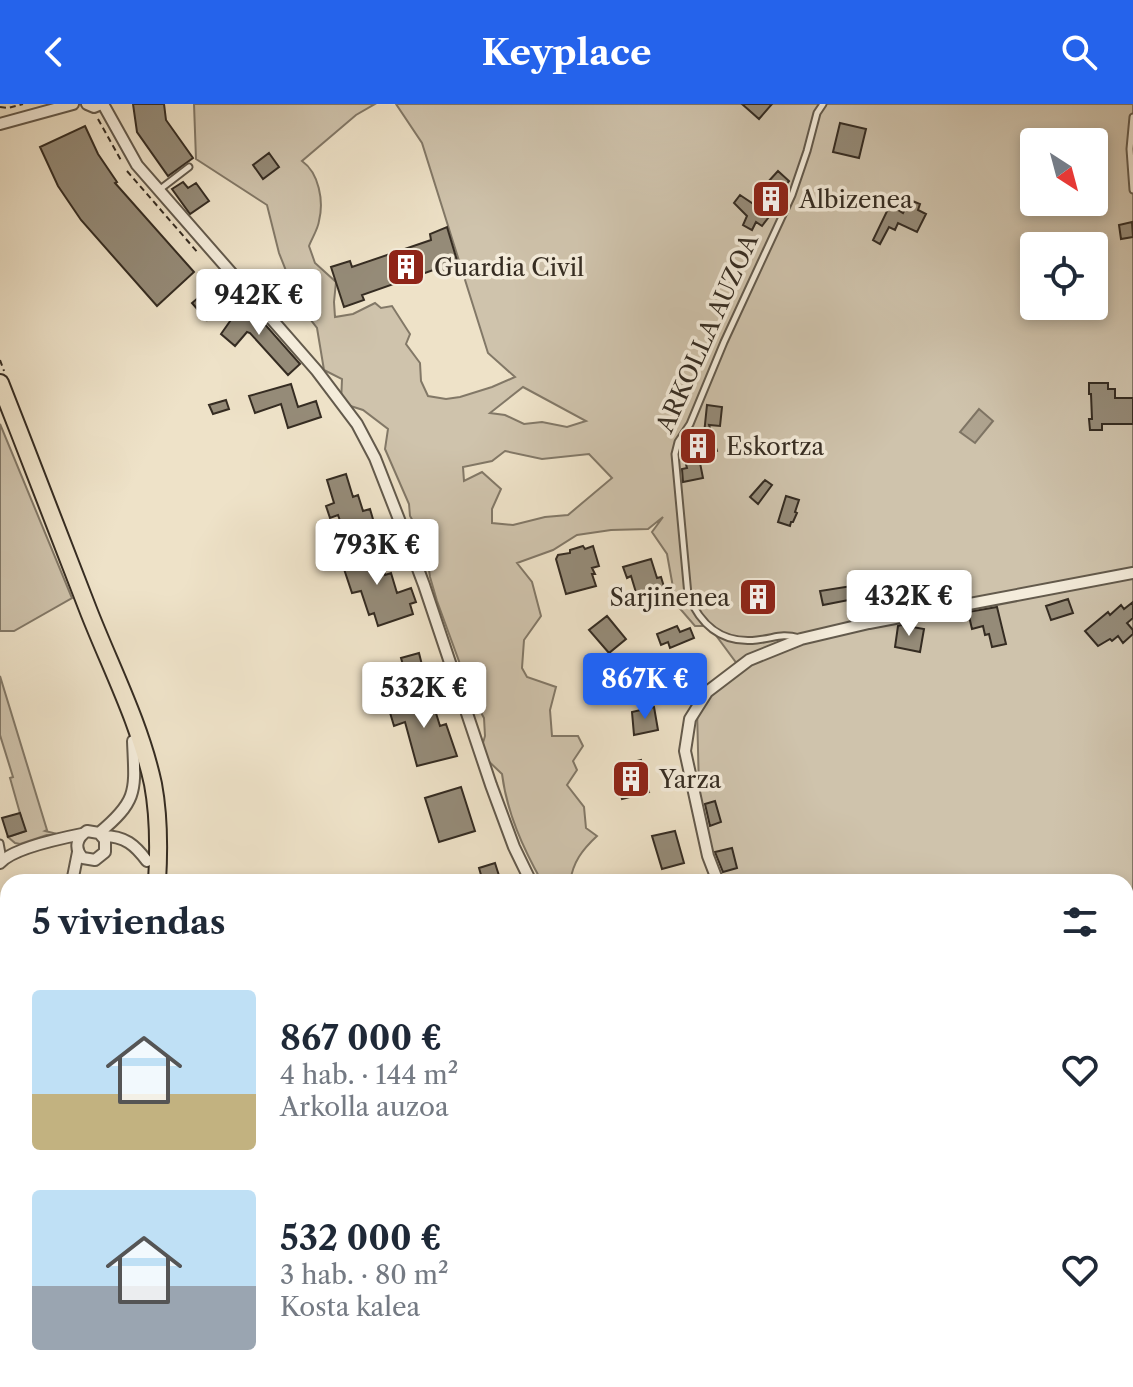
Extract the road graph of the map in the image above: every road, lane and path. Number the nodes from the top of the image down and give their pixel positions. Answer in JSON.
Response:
{"nodes":[{"id":1,"x":23,"y":104,"type":"edge"},
{"id":2,"x":73,"y":104,"type":"edge"},
{"id":3,"x":87,"y":104,"type":"edge"},
{"id":4,"x":102,"y":104,"type":"edge"},
{"id":5,"x":823,"y":104,"type":"edge"},
{"id":6,"x":0,"y":107,"type":"edge"},
{"id":7,"x":1133,"y":117,"type":"edge"},
{"id":8,"x":0,"y":124,"type":"edge"},
{"id":9,"x":189,"y":167,"type":"dead end"},
{"id":10,"x":1133,"y":190,"type":"edge"},
{"id":11,"x":159,"y":191,"type":"junction"},
{"id":12,"x":0,"y":383,"type":"edge"},
{"id":13,"x":1133,"y":573,"type":"edge"},
{"id":14,"x":801,"y":639,"type":"junction"},
{"id":15,"x":106,"y":655,"type":"junction"},
{"id":16,"x":133,"y":741,"type":"junction"},
{"id":17,"x":82,"y":834,"type":"junction"},
{"id":18,"x":101,"y":834,"type":"junction"},
{"id":19,"x":0,"y":843,"type":"edge"},
{"id":20,"x":78,"y":852,"type":"junction"},
{"id":21,"x":147,"y":861,"type":"junction"},
{"id":22,"x":1,"y":864,"type":"edge"},
{"id":23,"x":74,"y":874,"type":"edge"},
{"id":24,"x":152,"y":874,"type":"edge"},
{"id":25,"x":152,"y":874,"type":"edge"},
{"id":26,"x":527,"y":874,"type":"edge"},
{"id":27,"x":715,"y":874,"type":"edge"}],
"edges":[{"from":1,"to":6,"type":"path"},
{"from":2,"to":8,"type":"street"},
{"from":3,"to":4,"type":"street"},
{"from":4,"to":11,"type":"street"},
{"from":5,"to":14,"type":"lane","name":"ARKOLLA AUZOA"},
{"from":7,"to":10,"type":"lane"},
{"from":9,"to":11,"type":"lane"},
{"from":11,"to":26,"type":"street"},
{"from":12,"to":15,"type":"main road"},
{"from":13,"to":14,"type":"street","name":"ARKOLLA AUZOA"},
{"from":14,"to":27,"type":"street","name":"ARKOLLA AUZOA"},
{"from":15,"to":16,"type":"main road"},
{"from":15,"to":24,"type":"main road"},
{"from":16,"to":18,"type":"street"},
{"from":16,"to":21,"type":"main road"},
{"from":17,"to":18,"type":"street"},
{"from":17,"to":20,"type":"street"},
{"from":17,"to":22,"type":"street"},
{"from":18,"to":20,"type":"street"},
{"from":18,"to":21,"type":"street"},
{"from":19,"to":22,"type":"lane"},
{"from":20,"to":23,"type":"street"},
{"from":21,"to":25,"type":"main road"}]}
